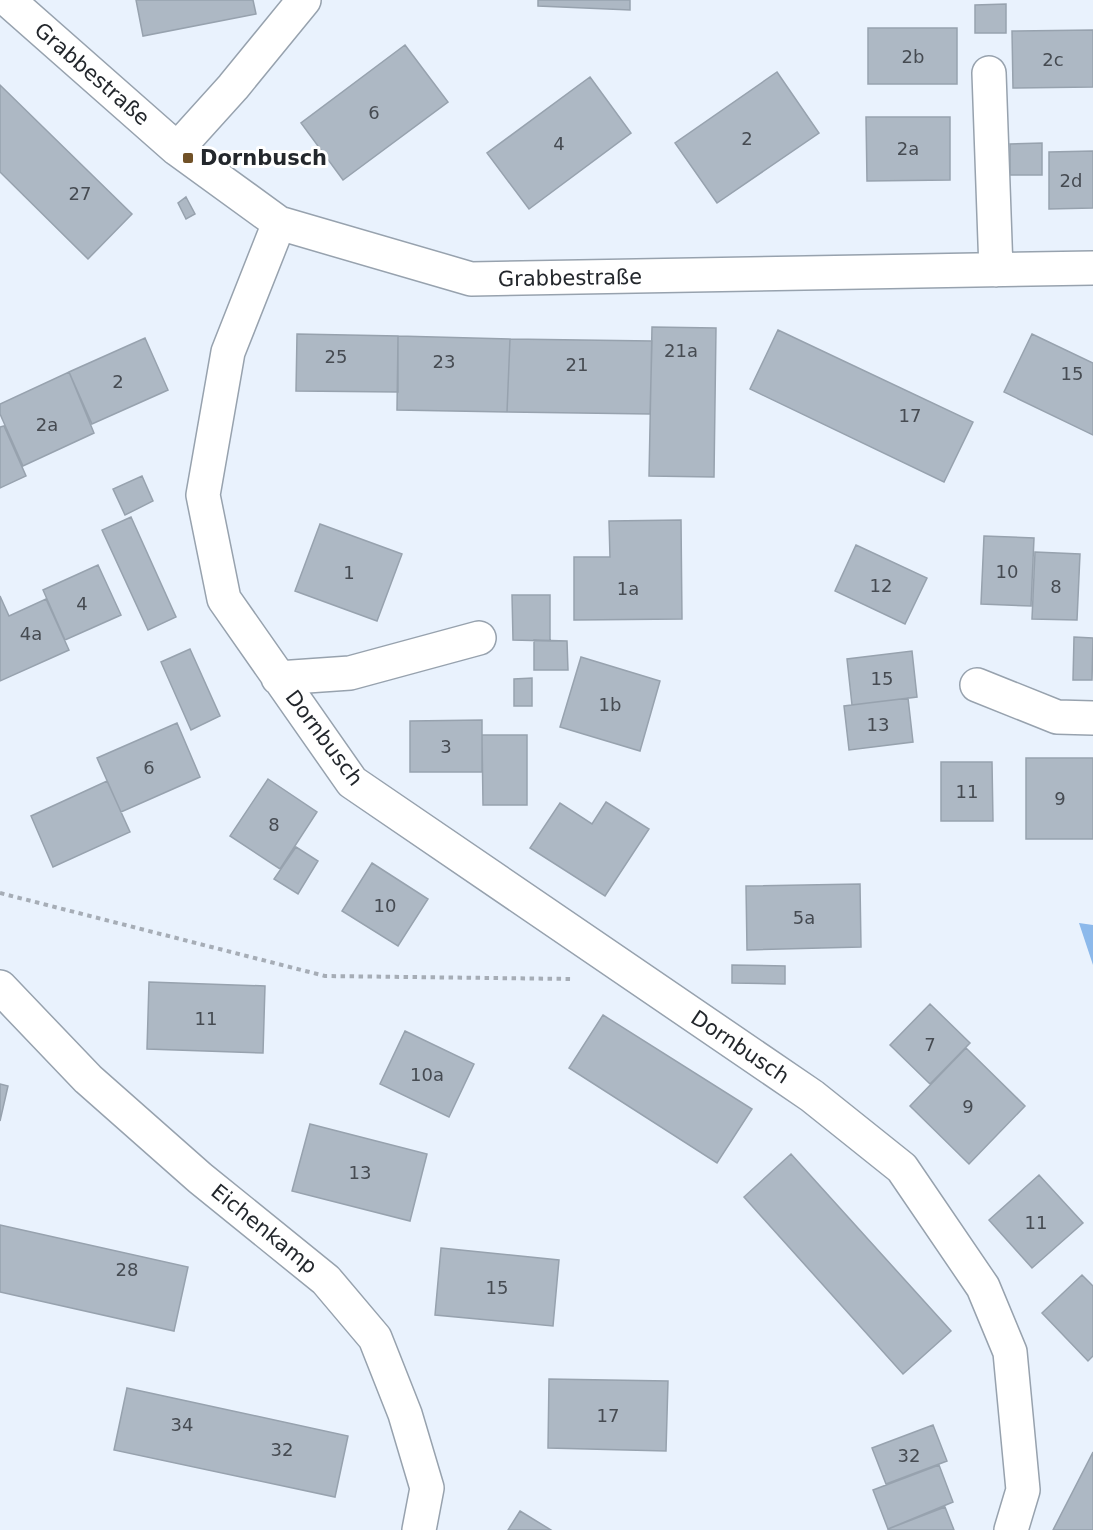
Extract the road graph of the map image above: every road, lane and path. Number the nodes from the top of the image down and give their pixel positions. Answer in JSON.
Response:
{"nodes":[{"id":1,"x":8,"y":0,"type":"edge"},
{"id":2,"x":304,"y":0,"type":"edge"},
{"id":3,"x":989,"y":73,"type":"dead end"},
{"id":4,"x":177,"y":149,"type":"junction"},
{"id":5,"x":279,"y":223,"type":"junction"},
{"id":6,"x":1093,"y":268,"type":"edge"},
{"id":7,"x":996,"y":270,"type":"junction"},
{"id":8,"x":479,"y":638,"type":"dead end"},
{"id":9,"x":278,"y":678,"type":"junction"},
{"id":10,"x":977,"y":685,"type":"dead end"},
{"id":11,"x":1093,"y":717,"type":"edge"},
{"id":12,"x":0,"y":893,"type":"edge"},
{"id":13,"x":627,"y":970,"type":"junction"},
{"id":14,"x":0,"y":987,"type":"edge"},
{"id":15,"x":419,"y":1530,"type":"edge"},
{"id":16,"x":1011,"y":1530,"type":"edge"}],
"edges":[{"from":1,"to":4,"type":"street","name":"Grabbestraße"},
{"from":2,"to":4,"type":"street"},
{"from":3,"to":7,"type":"street"},
{"from":4,"to":5,"type":"street","name":"Grabbestraße"},
{"from":5,"to":7,"type":"street","name":"Grabbestraße"},
{"from":5,"to":9,"type":"street","name":"Dornbusch"},
{"from":6,"to":7,"type":"street","name":"Grabbestraße"},
{"from":8,"to":9,"type":"street","name":"Dornbusch"},
{"from":9,"to":13,"type":"street","name":"Dornbusch"},
{"from":10,"to":11,"type":"street"},
{"from":12,"to":13,"type":"path"},
{"from":13,"to":16,"type":"street","name":"Dornbusch"},
{"from":14,"to":15,"type":"street","name":"Eichenkamp"}]}
